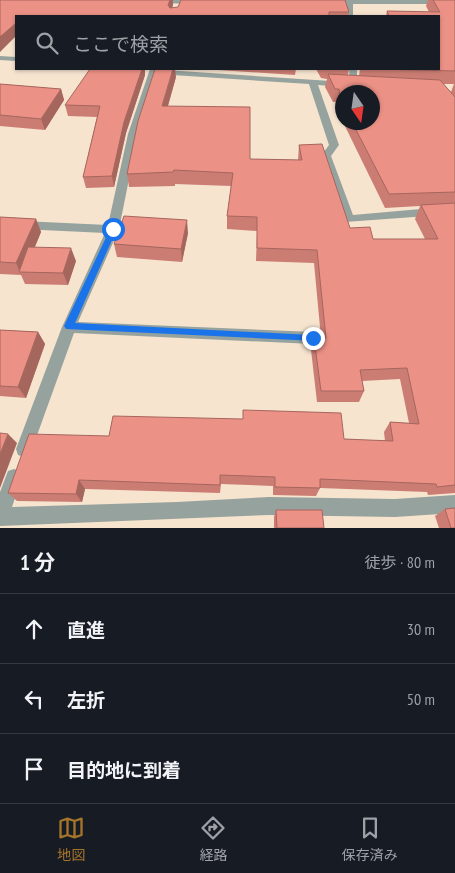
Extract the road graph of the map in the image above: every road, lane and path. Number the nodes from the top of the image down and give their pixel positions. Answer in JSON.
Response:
{"nodes":[{"id":1,"x":150,"y":1,"type":"edge"},
{"id":2,"x":349,"y":1,"type":"edge"},
{"id":3,"x":206,"y":2,"type":"edge"},
{"id":4,"x":321,"y":2,"type":"edge"},
{"id":5,"x":455,"y":2,"type":"edge"},
{"id":6,"x":350,"y":15,"type":"edge"},
{"id":7,"x":0,"y":58,"type":"edge"},
{"id":8,"x":15,"y":59,"type":"edge"},
{"id":9,"x":151,"y":70,"type":"edge"},
{"id":10,"x":280,"y":70,"type":"edge"},
{"id":11,"x":353,"y":70,"type":"edge"},
{"id":12,"x":279,"y":80,"type":"junction"},
{"id":13,"x":313,"y":82,"type":"junction"},
{"id":14,"x":455,"y":210,"type":"edge"},
{"id":15,"x":0,"y":224,"type":"edge"},
{"id":16,"x":113,"y":229,"type":"junction"},
{"id":17,"x":69,"y":326,"type":"junction"},
{"id":18,"x":313,"y":338,"type":"edge"},
{"id":19,"x":455,"y":504,"type":"edge"},
{"id":20,"x":0,"y":516,"type":"edge"}],
"edges":[{"from":1,"to":3,"type":"street"},
{"from":2,"to":4,"type":"street"},
{"from":2,"to":5,"type":"street"},
{"from":2,"to":6,"type":"street"},
{"from":7,"to":8,"type":"street"},
{"from":9,"to":12,"type":"street"},
{"from":9,"to":16,"type":"street"},
{"from":10,"to":12,"type":"street"},
{"from":11,"to":13,"type":"street"},
{"from":12,"to":13,"type":"street"},
{"from":13,"to":14,"type":"street"},
{"from":15,"to":16,"type":"street"},
{"from":16,"to":17,"type":"street"},
{"from":17,"to":18,"type":"street"},
{"from":17,"to":20,"type":"street"},
{"from":19,"to":20,"type":"street"}]}
